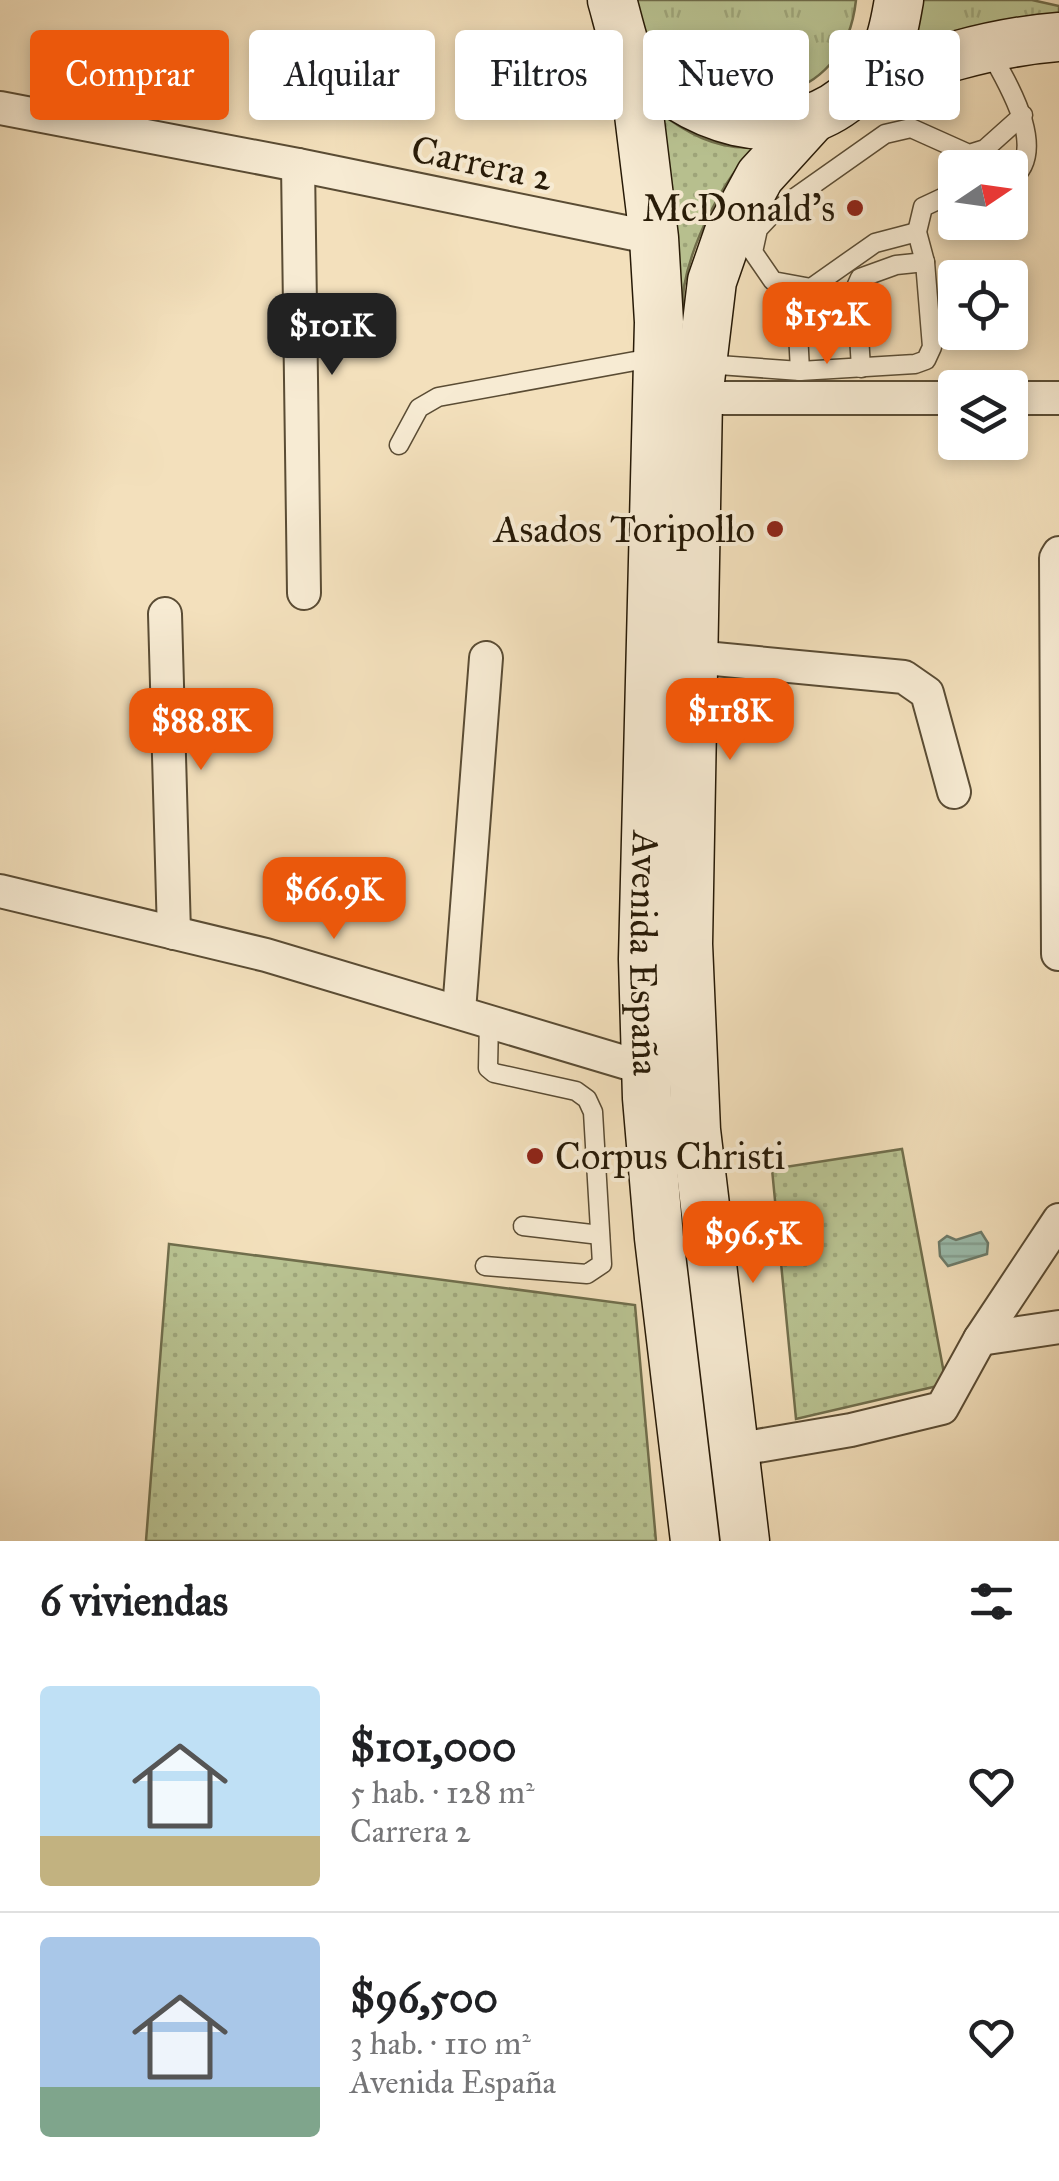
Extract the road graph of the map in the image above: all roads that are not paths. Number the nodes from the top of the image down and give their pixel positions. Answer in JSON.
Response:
{"nodes":[{"id":1,"x":612,"y":0,"type":"edge"},
{"id":2,"x":899,"y":0,"type":"edge"},
{"id":3,"x":891,"y":30,"type":"edge"},
{"id":4,"x":1059,"y":37,"type":"edge"},
{"id":5,"x":988,"y":48,"type":"junction"},
{"id":6,"x":960,"y":55,"type":"edge"},
{"id":7,"x":633,"y":65,"type":"junction"},
{"id":8,"x":0,"y":108,"type":"edge"},
{"id":9,"x":829,"y":112,"type":"edge"},
{"id":10,"x":1023,"y":115,"type":"junction"},
{"id":11,"x":810,"y":121,"type":"junction"},
{"id":12,"x":1026,"y":150,"type":"edge"},
{"id":13,"x":298,"y":164,"type":"junction"},
{"id":14,"x":938,"y":199,"type":"edge"},
{"id":15,"x":916,"y":232,"type":"junction"},
{"id":16,"x":654,"y":238,"type":"junction"},
{"id":17,"x":925,"y":262,"type":"junction"},
{"id":18,"x":797,"y":312,"type":"dead end"},
{"id":19,"x":860,"y":368,"type":"junction"},
{"id":20,"x":800,"y":371,"type":"junction"},
{"id":21,"x":685,"y":373,"type":"junction"},
{"id":22,"x":938,"y":396,"type":"edge"},
{"id":23,"x":1028,"y":398,"type":"edge"},
{"id":24,"x":1059,"y":398,"type":"edge"},
{"id":25,"x":400,"y":445,"type":"dead end"},
{"id":26,"x":1059,"y":553,"type":"edge"},
{"id":27,"x":304,"y":593,"type":"dead end"},
{"id":28,"x":165,"y":614,"type":"dead end"},
{"id":29,"x":694,"y":657,"type":"junction"},
{"id":30,"x":486,"y":658,"type":"dead end"},
{"id":31,"x":954,"y":792,"type":"dead end"},
{"id":32,"x":0,"y":891,"type":"edge"},
{"id":33,"x":174,"y":934,"type":"junction"},
{"id":34,"x":1058,"y":954,"type":"edge"},
{"id":35,"x":474,"y":1016,"type":"junction"},
{"id":36,"x":647,"y":1069,"type":"junction"},
{"id":37,"x":1059,"y":1220,"type":"edge"},
{"id":38,"x":524,"y":1226,"type":"dead end"},
{"id":39,"x":600,"y":1235,"type":"junction"},
{"id":40,"x":485,"y":1266,"type":"dead end"},
{"id":41,"x":1059,"y":1327,"type":"edge"},
{"id":42,"x":980,"y":1338,"type":"junction"},
{"id":43,"x":734,"y":1450,"type":"junction"},
{"id":44,"x":695,"y":1541,"type":"edge"},
{"id":45,"x":745,"y":1541,"type":"edge"}],
"edges":[{"from":1,"to":7,"type":"street","name":"Avenida España"},
{"from":2,"to":3,"type":"street"},
{"from":4,"to":5,"type":"street"},
{"from":5,"to":6,"type":"street"},
{"from":5,"to":10,"type":"lane"},
{"from":7,"to":11,"type":"street"},
{"from":7,"to":16,"type":"street","name":"Avenida España"},
{"from":8,"to":13,"type":"street","name":"Carrera 2"},
{"from":9,"to":11,"type":"street","name":"Avenida España"},
{"from":10,"to":12,"type":"lane"},
{"from":10,"to":15,"type":"lane"},
{"from":11,"to":21,"type":"street","name":"Avenida España"},
{"from":13,"to":16,"type":"street","name":"Carrera 2"},
{"from":13,"to":27,"type":"street"},
{"from":14,"to":15,"type":"lane"},
{"from":15,"to":17,"type":"lane"},
{"from":16,"to":21,"type":"street","name":"Avenida España"},
{"from":17,"to":19,"type":"lane"},
{"from":17,"to":19,"type":"lane"},
{"from":18,"to":20,"type":"lane"},
{"from":19,"to":20,"type":"lane"},
{"from":20,"to":21,"type":"lane"},
{"from":21,"to":22,"type":"street"},
{"from":21,"to":25,"type":"lane"},
{"from":21,"to":29,"type":"street","name":"Avenida España"},
{"from":21,"to":36,"type":"street","name":"Avenida España"},
{"from":23,"to":24,"type":"street"},
{"from":26,"to":34,"type":"street"},
{"from":28,"to":33,"type":"street"},
{"from":29,"to":31,"type":"street"},
{"from":29,"to":43,"type":"street","name":"Avenida España"},
{"from":30,"to":35,"type":"street"},
{"from":32,"to":33,"type":"street"},
{"from":33,"to":35,"type":"street"},
{"from":35,"to":36,"type":"street"},
{"from":35,"to":39,"type":"lane"},
{"from":36,"to":44,"type":"street","name":"Avenida España"},
{"from":37,"to":42,"type":"street"},
{"from":38,"to":39,"type":"lane"},
{"from":39,"to":40,"type":"lane"},
{"from":41,"to":42,"type":"street"},
{"from":42,"to":43,"type":"street"},
{"from":43,"to":45,"type":"street","name":"Avenida España"}]}
